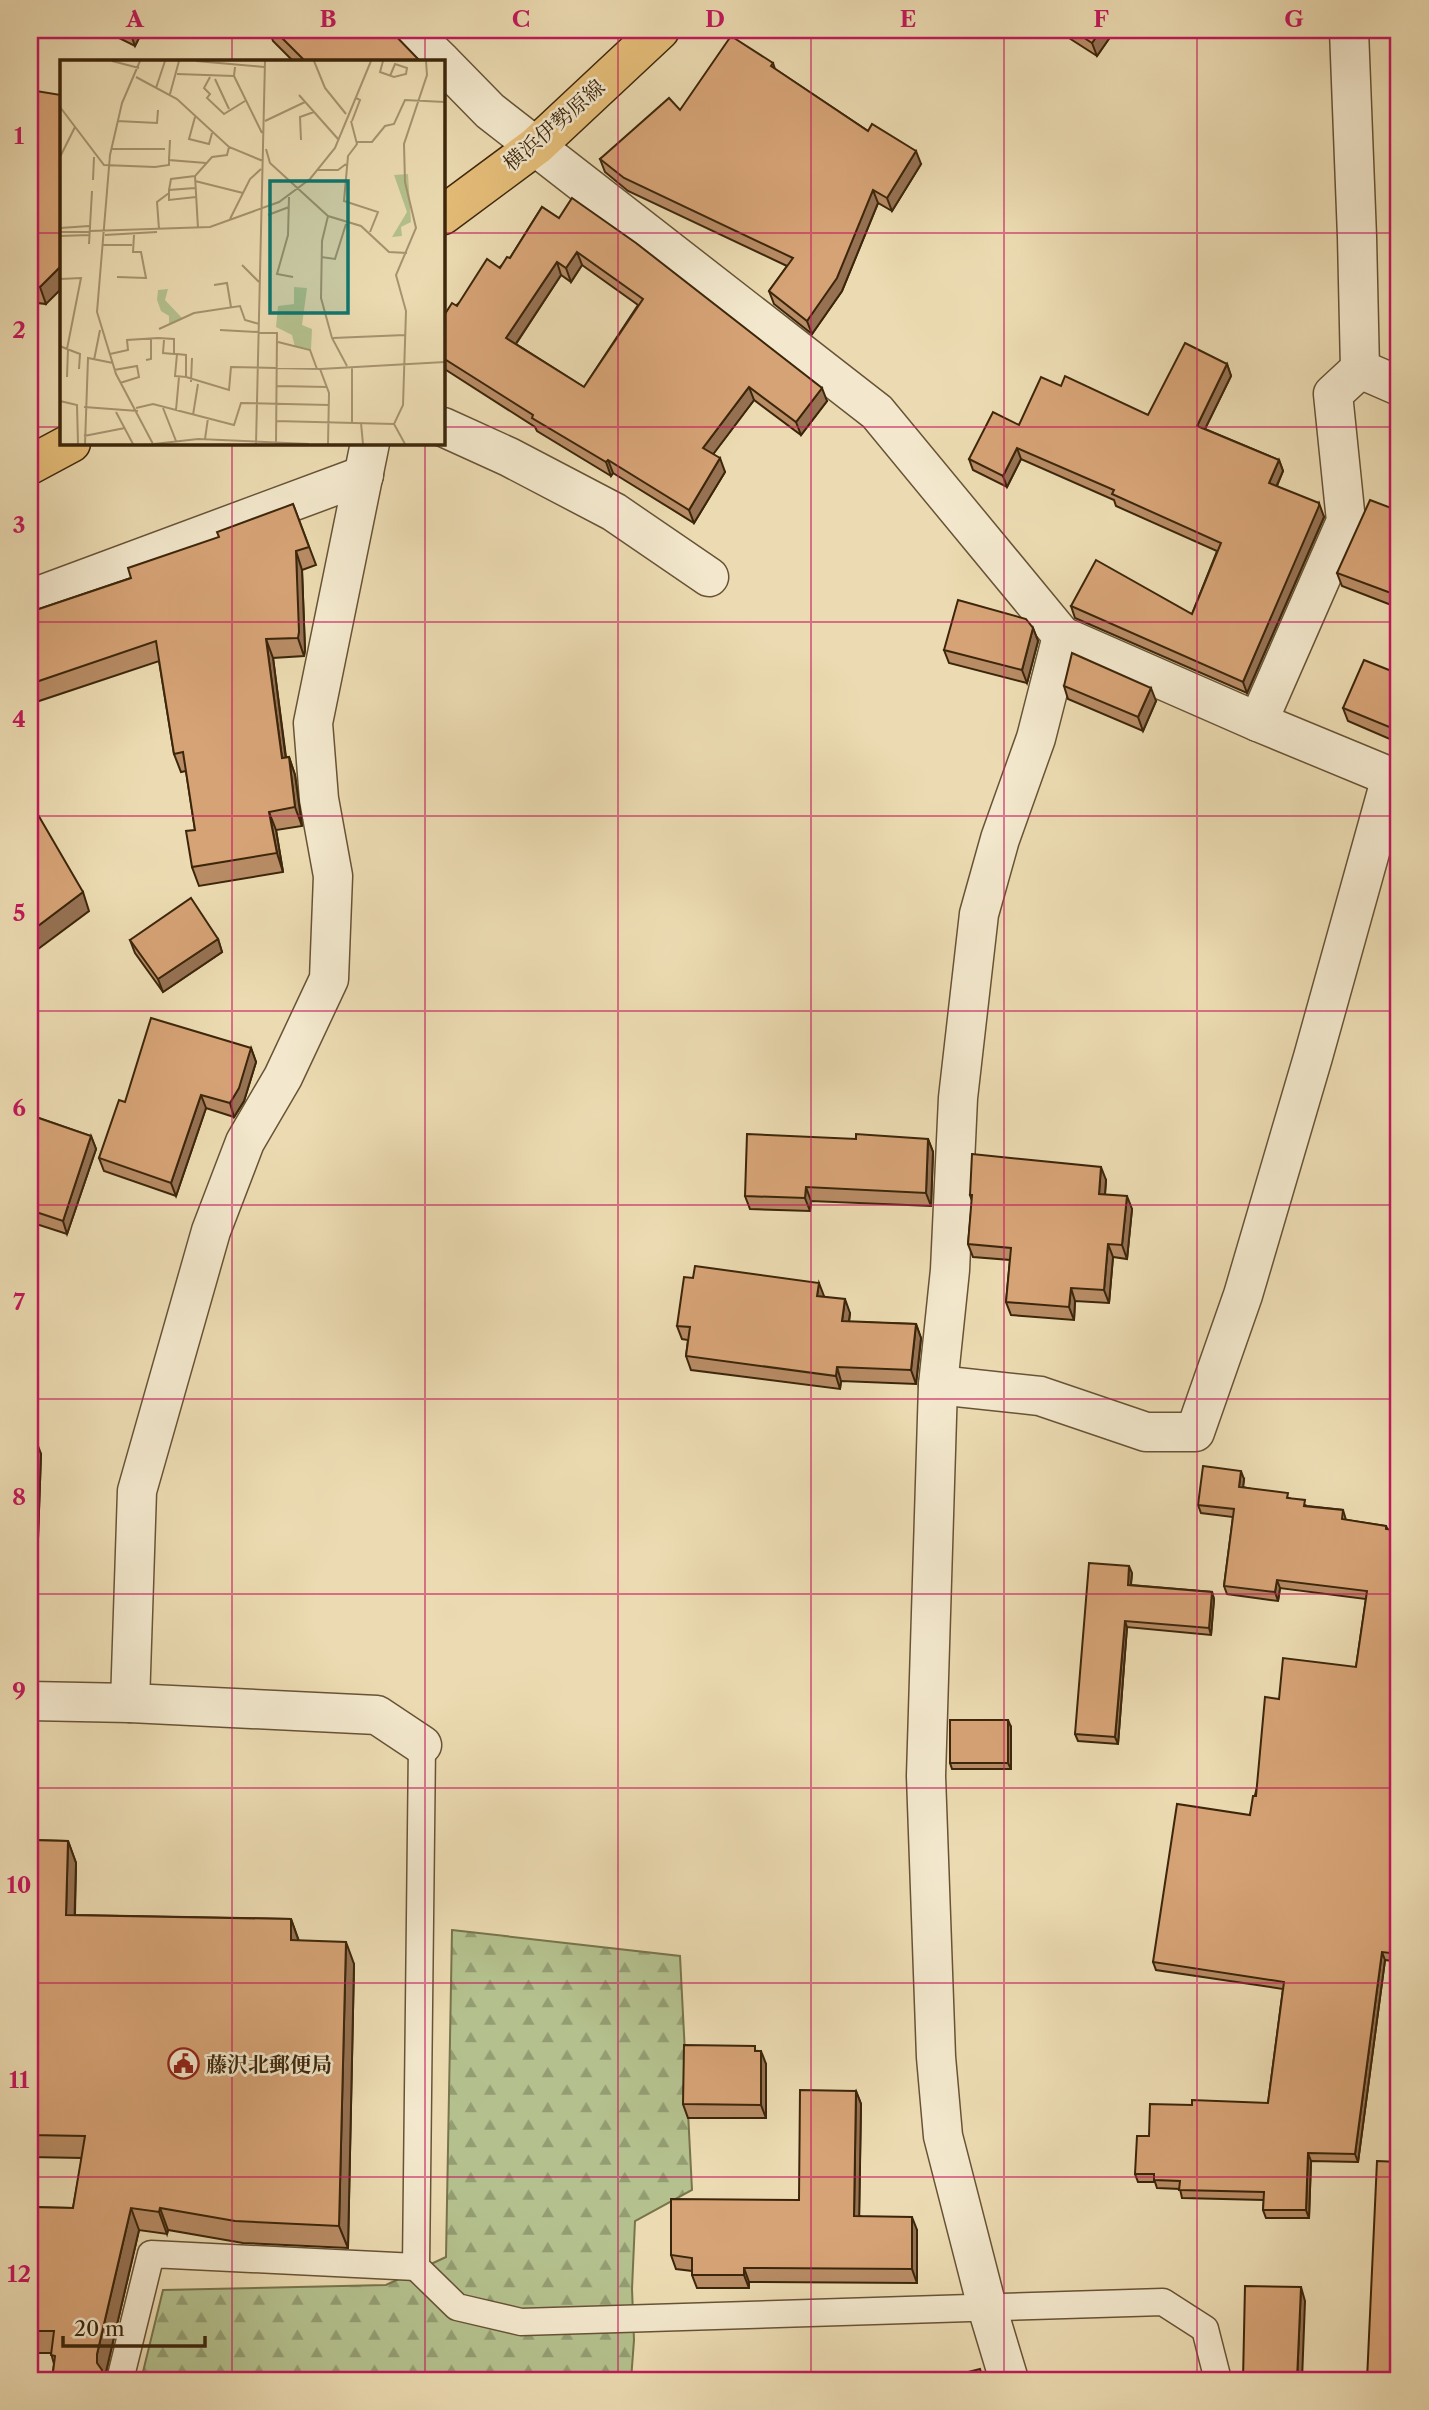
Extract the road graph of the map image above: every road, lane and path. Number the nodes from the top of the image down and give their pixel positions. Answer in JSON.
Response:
{"nodes":[{"id":1,"x":409,"y":30,"type":"edge"},
{"id":2,"x":660,"y":30,"type":"edge"},
{"id":3,"x":1349,"y":30,"type":"edge"},
{"id":4,"x":440,"y":60,"type":"edge"},
{"id":5,"x":444,"y":64,"type":"edge"},
{"id":6,"x":536,"y":146,"type":"junction"},
{"id":7,"x":444,"y":214,"type":"edge"},
{"id":8,"x":1360,"y":369,"type":"junction"},
{"id":9,"x":1399,"y":386,"type":"edge"},
{"id":10,"x":444,"y":427,"type":"edge"},
{"id":11,"x":69,"y":444,"type":"edge"},
{"id":12,"x":367,"y":459,"type":"edge"},
{"id":13,"x":30,"y":465,"type":"edge"},
{"id":14,"x":709,"y":577,"type":"dead end"},
{"id":15,"x":30,"y":598,"type":"edge"},
{"id":16,"x":1062,"y":636,"type":"junction"},
{"id":17,"x":1258,"y":722,"type":"junction"},
{"id":18,"x":1395,"y":777,"type":"edge"},
{"id":19,"x":938,"y":1385,"type":"junction"},
{"id":20,"x":30,"y":1702,"type":"edge"},
{"id":21,"x":130,"y":1703,"type":"junction"},
{"id":22,"x":422,"y":1745,"type":"joint"},
{"id":23,"x":416,"y":2267,"type":"junction"},
{"id":24,"x":987,"y":2307,"type":"junction"},
{"id":25,"x":120,"y":2380,"type":"edge"},
{"id":26,"x":1009,"y":2380,"type":"edge"},
{"id":27,"x":1218,"y":2380,"type":"edge"}],
"edges":[{"from":1,"to":4,"type":"street"},
{"from":2,"to":6,"type":"main road","name":"横浜伊勢原線"},
{"from":3,"to":8,"type":"street"},
{"from":5,"to":6,"type":"street"},
{"from":6,"to":7,"type":"main road","name":"横浜伊勢原線"},
{"from":6,"to":16,"type":"street"},
{"from":8,"to":9,"type":"street"},
{"from":8,"to":17,"type":"street"},
{"from":10,"to":14,"type":"street"},
{"from":11,"to":13,"type":"main road"},
{"from":12,"to":15,"type":"street"},
{"from":12,"to":21,"type":"street"},
{"from":16,"to":17,"type":"street"},
{"from":16,"to":19,"type":"street"},
{"from":17,"to":18,"type":"street"},
{"from":18,"to":19,"type":"street"},
{"from":19,"to":24,"type":"street"},
{"from":20,"to":21,"type":"street"},
{"from":21,"to":22,"type":"street"},
{"from":22,"to":23,"type":"lane"},
{"from":23,"to":24,"type":"lane"},
{"from":23,"to":25,"type":"lane"},
{"from":24,"to":26,"type":"street"},
{"from":24,"to":27,"type":"lane"}]}
